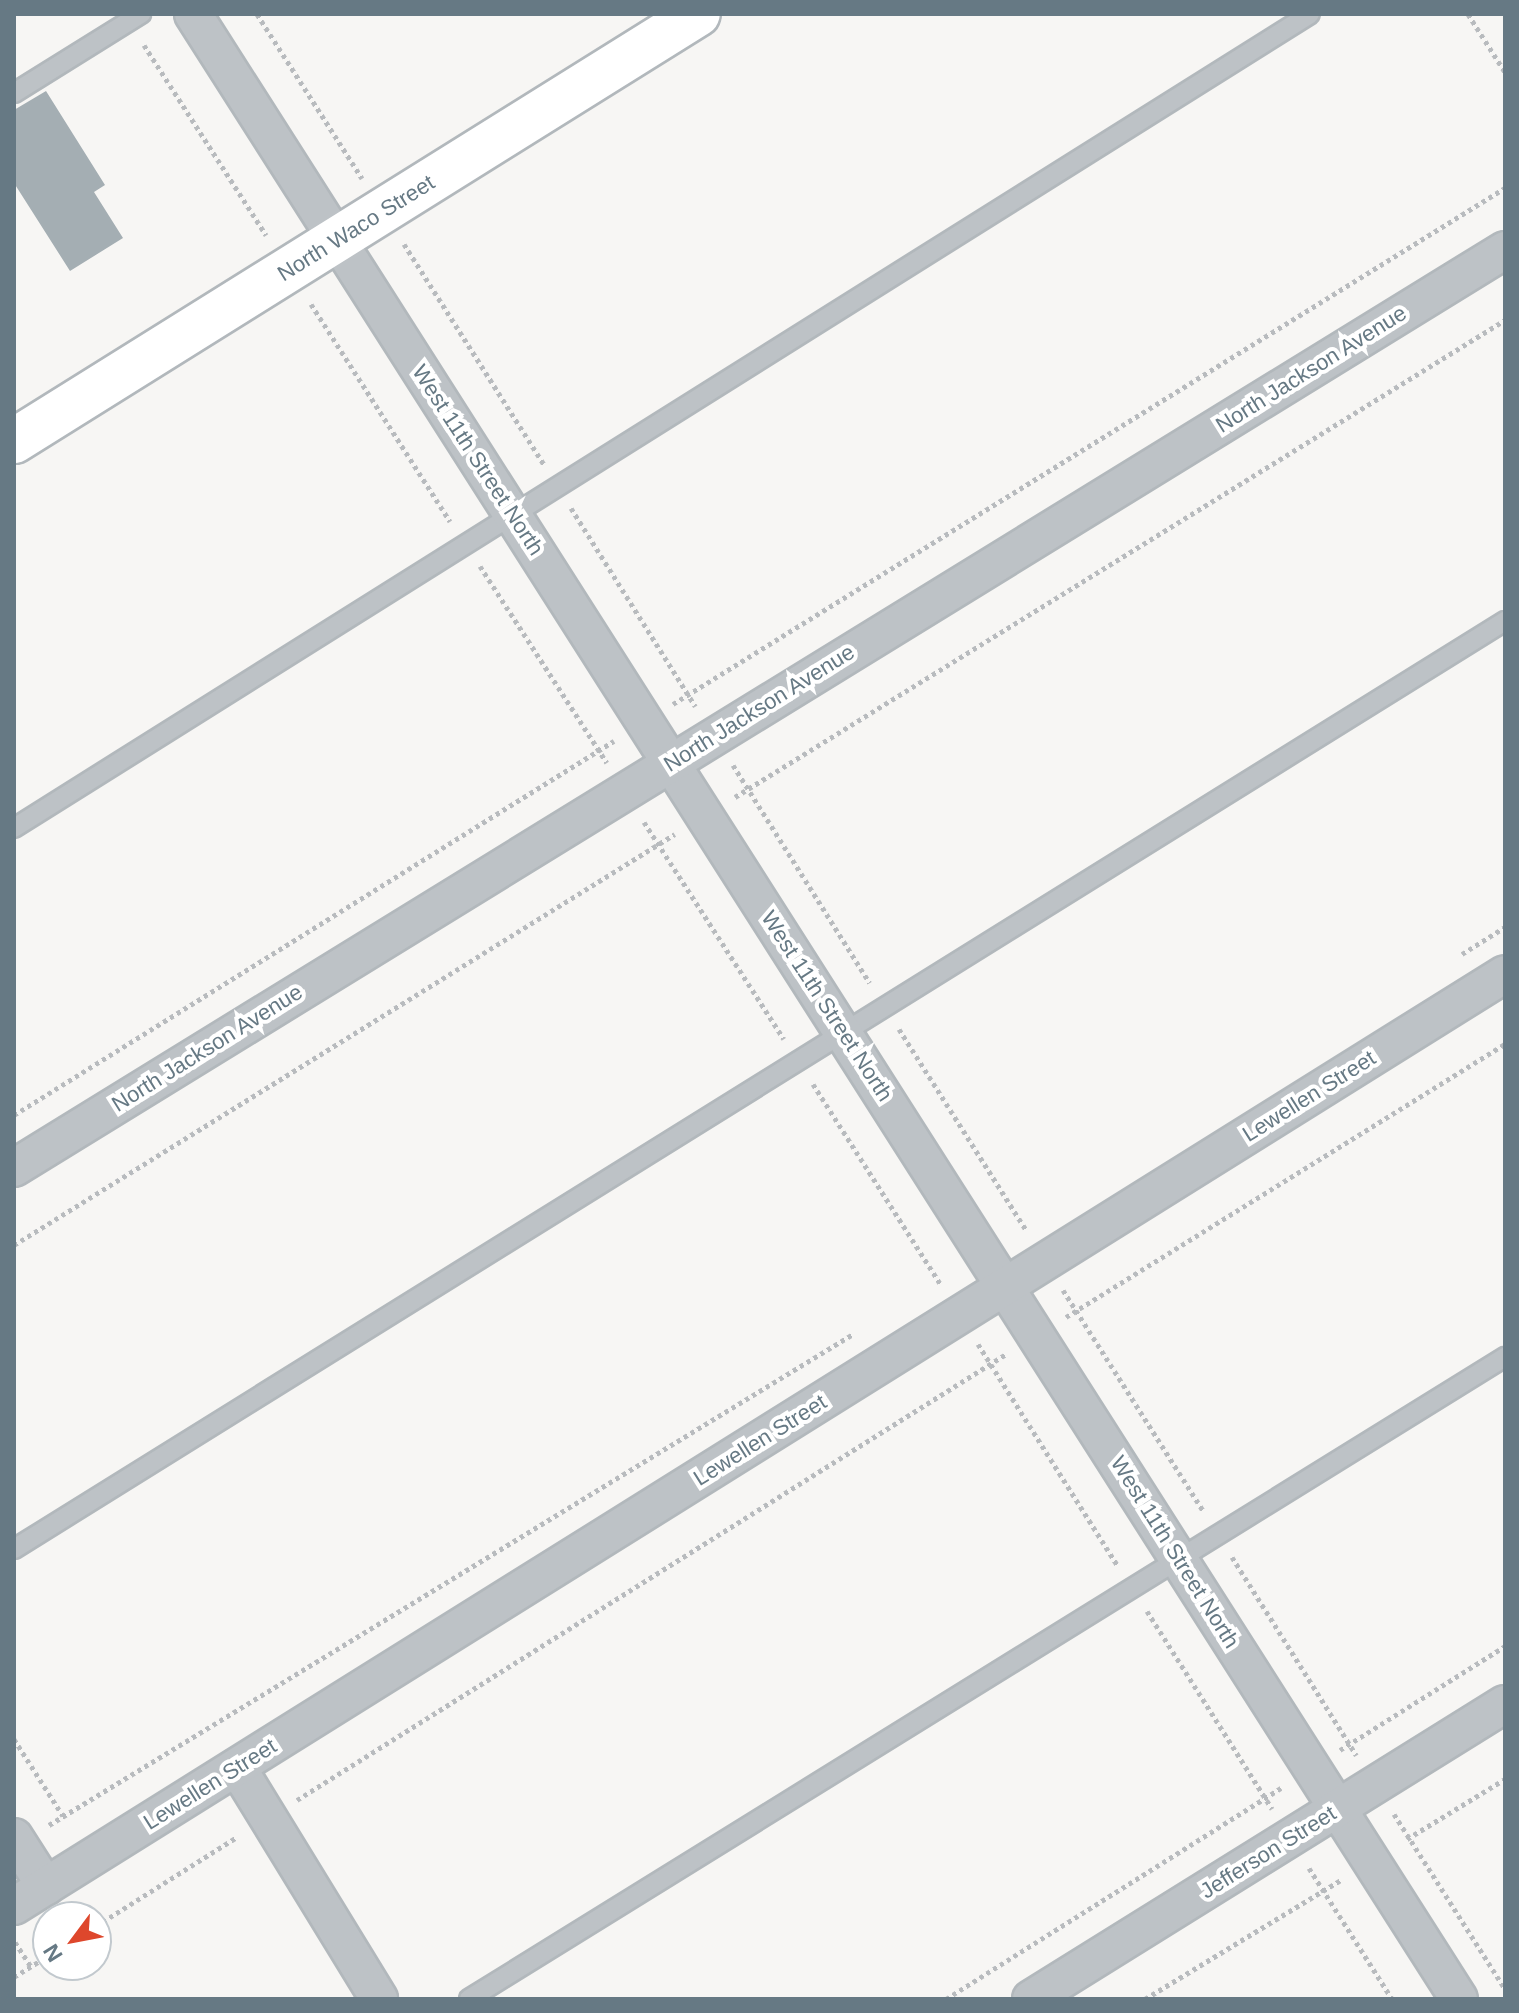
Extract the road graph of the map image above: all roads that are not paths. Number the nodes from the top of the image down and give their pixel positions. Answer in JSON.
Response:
{"nodes":[{"id":1,"x":193,"y":14,"type":"edge"},
{"id":2,"x":698,"y":14,"type":"edge"},
{"id":3,"x":1310,"y":14,"type":"edge"},
{"id":4,"x":135,"y":18,"type":"edge"},
{"id":5,"x":14,"y":93,"type":"edge"},
{"id":6,"x":338,"y":240,"type":"junction"},
{"id":7,"x":1505,"y":250,"type":"edge"},
{"id":8,"x":14,"y":441,"type":"edge"},
{"id":9,"x":515,"y":518,"type":"junction"},
{"id":10,"x":1505,"y":621,"type":"edge"},
{"id":11,"x":671,"y":762,"type":"junction"},
{"id":12,"x":14,"y":828,"type":"edge"},
{"id":13,"x":1505,"y":974,"type":"edge"},
{"id":14,"x":845,"y":1034,"type":"junction"},
{"id":15,"x":14,"y":1168,"type":"edge"},
{"id":16,"x":1006,"y":1286,"type":"junction"},
{"id":17,"x":1505,"y":1357,"type":"edge"},
{"id":18,"x":14,"y":1549,"type":"edge"},
{"id":19,"x":1180,"y":1561,"type":"junction"},
{"id":20,"x":1505,"y":1704,"type":"edge"},
{"id":21,"x":237,"y":1767,"type":"junction"},
{"id":22,"x":1338,"y":1808,"type":"junction"},
{"id":23,"x":16,"y":1841,"type":"edge"},
{"id":24,"x":46,"y":1887,"type":"junction"},
{"id":25,"x":14,"y":1906,"type":"edge"},
{"id":26,"x":379,"y":1999,"type":"edge"},
{"id":27,"x":469,"y":1999,"type":"edge"},
{"id":28,"x":1031,"y":1999,"type":"edge"},
{"id":29,"x":1459,"y":1999,"type":"edge"}],
"edges":[{"from":1,"to":6,"type":"street","name":"West 11th Street North"},
{"from":2,"to":6,"type":"street","name":"North Waco Street"},
{"from":3,"to":9,"type":"lane"},
{"from":4,"to":5,"type":"lane"},
{"from":6,"to":8,"type":"street","name":"North Waco Street"},
{"from":6,"to":9,"type":"street","name":"West 11th Street North"},
{"from":7,"to":11,"type":"street","name":"North Jackson Avenue"},
{"from":9,"to":11,"type":"street","name":"West 11th Street North"},
{"from":9,"to":12,"type":"lane"},
{"from":10,"to":14,"type":"lane"},
{"from":11,"to":14,"type":"street","name":"West 11th Street North"},
{"from":11,"to":15,"type":"street","name":"North Jackson Avenue"},
{"from":13,"to":16,"type":"street","name":"Lewellen Street"},
{"from":14,"to":16,"type":"street","name":"West 11th Street North"},
{"from":14,"to":18,"type":"lane"},
{"from":16,"to":19,"type":"street","name":"West 11th Street North"},
{"from":16,"to":21,"type":"street","name":"Lewellen Street"},
{"from":17,"to":19,"type":"lane"},
{"from":19,"to":22,"type":"street","name":"West 11th Street North"},
{"from":19,"to":27,"type":"lane"},
{"from":20,"to":22,"type":"street","name":"Jefferson Street"},
{"from":21,"to":24,"type":"street","name":"Lewellen Street"},
{"from":21,"to":26,"type":"street"},
{"from":22,"to":28,"type":"street","name":"Jefferson Street"},
{"from":22,"to":29,"type":"street","name":"West 11th Street North"},
{"from":23,"to":24,"type":"street"},
{"from":24,"to":25,"type":"street","name":"Lewellen Street"}]}
